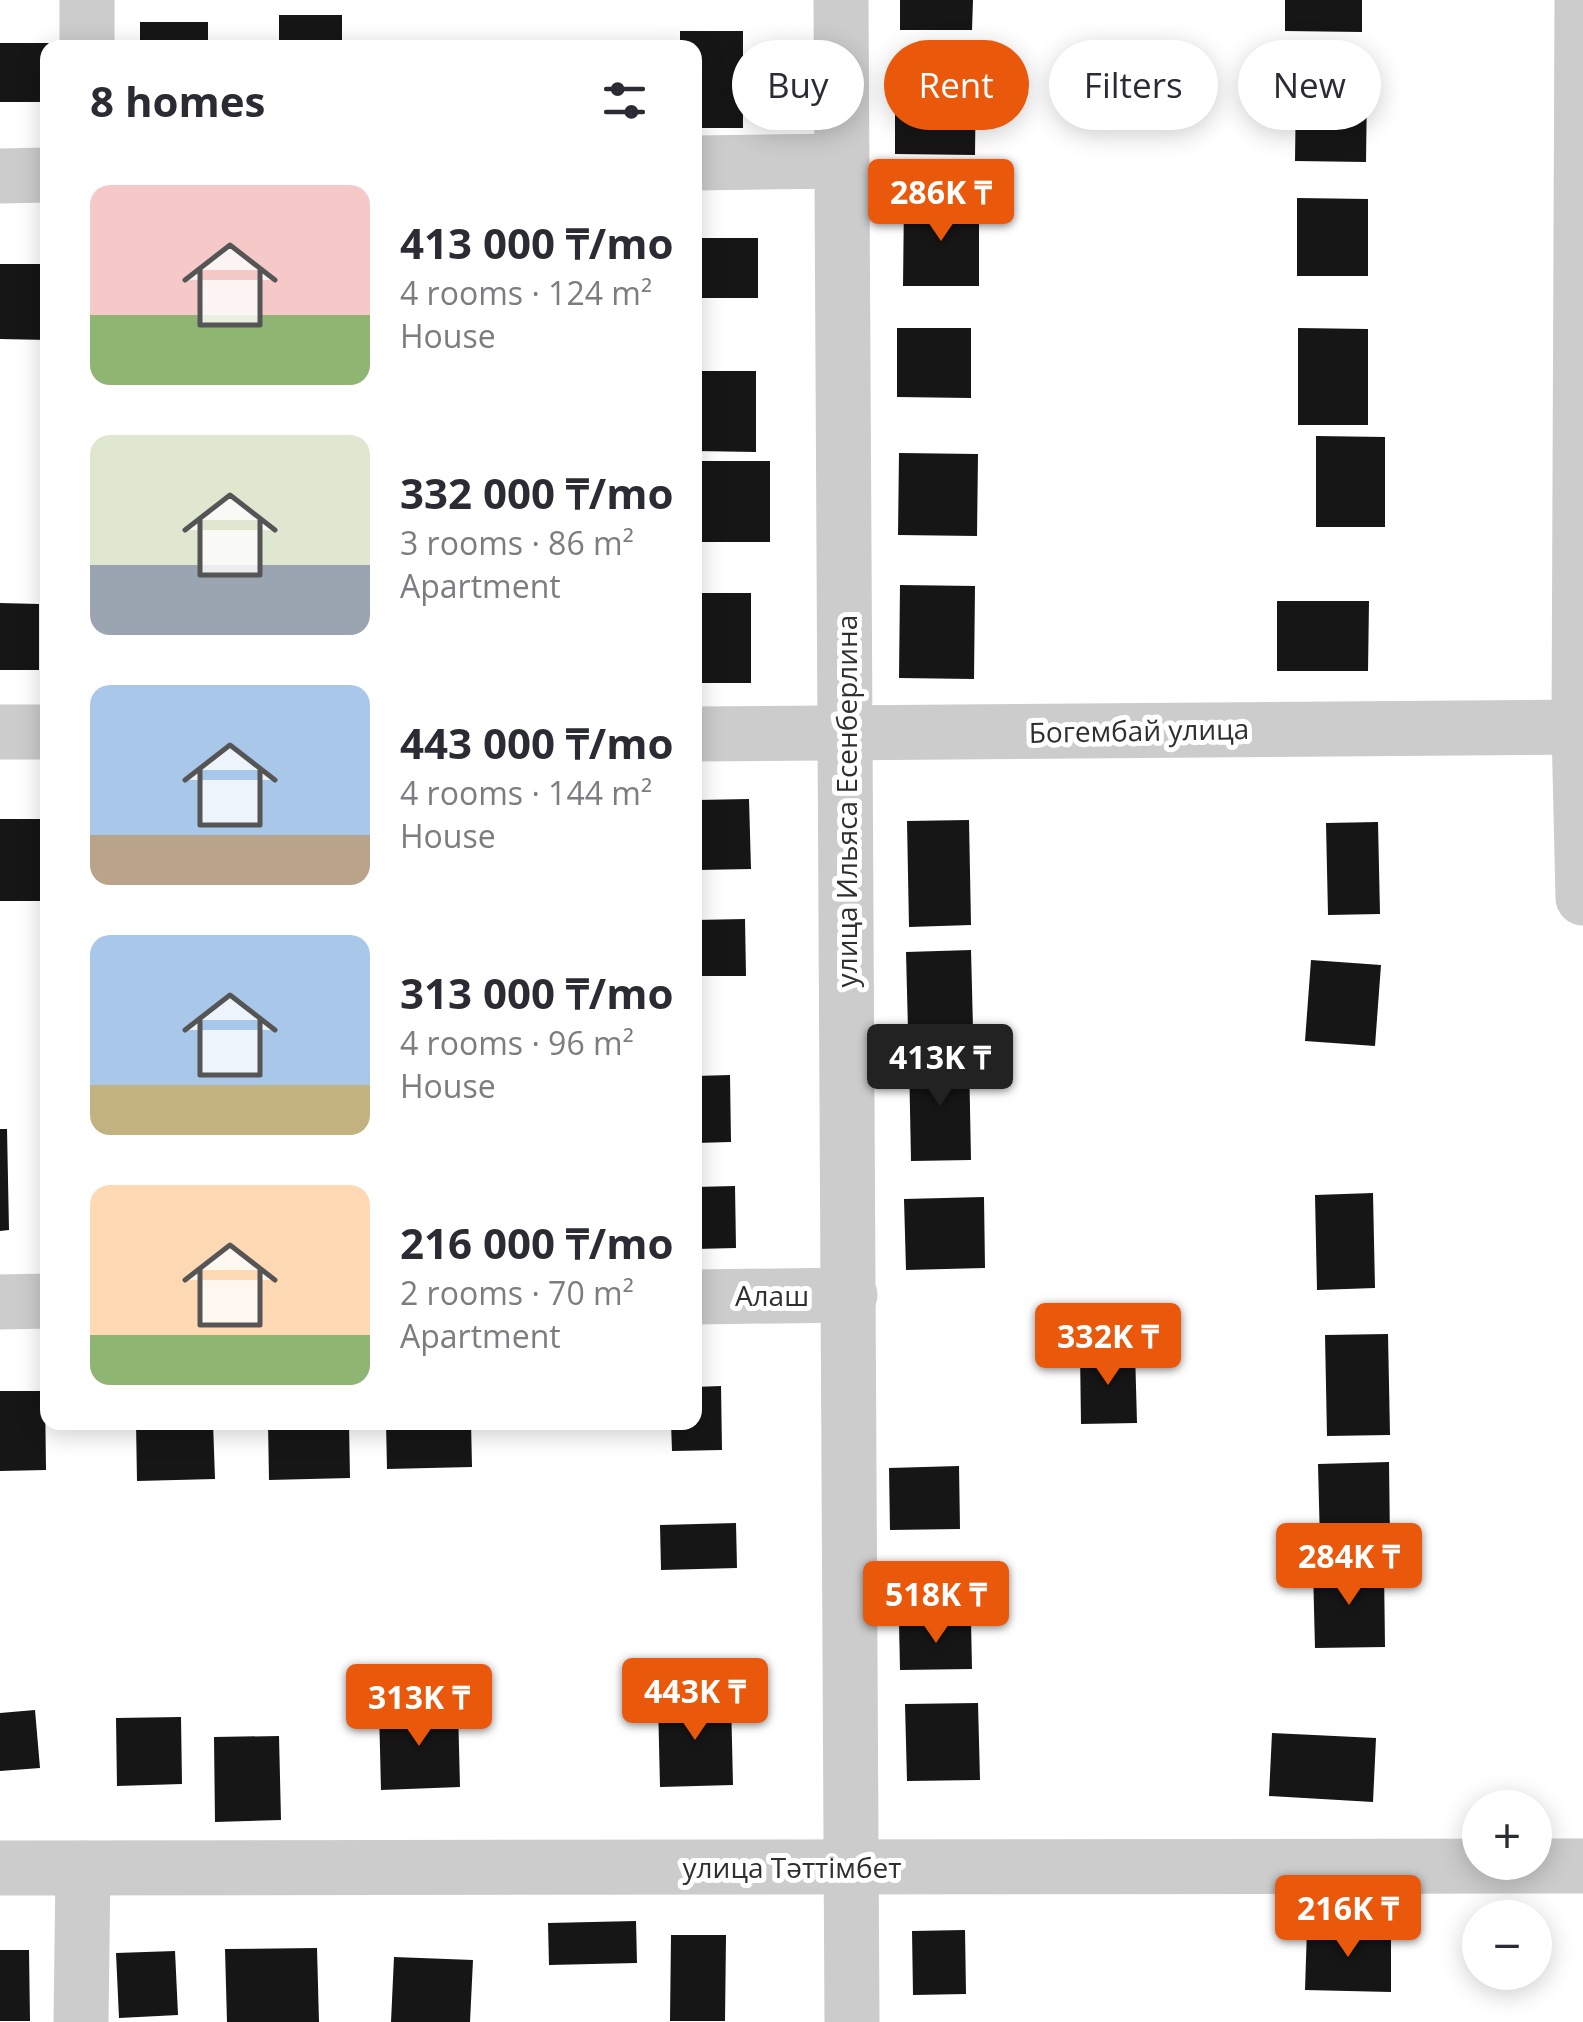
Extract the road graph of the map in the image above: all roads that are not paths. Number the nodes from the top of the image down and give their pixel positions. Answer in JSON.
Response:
{"nodes":[{"id":1,"x":87,"y":0,"type":"edge"},
{"id":2,"x":841,"y":0,"type":"edge"},
{"id":3,"x":1582,"y":0,"type":"edge"},
{"id":4,"x":87,"y":40,"type":"edge"},
{"id":5,"x":842,"y":161,"type":"junction"},
{"id":6,"x":702,"y":163,"type":"edge"},
{"id":7,"x":40,"y":175,"type":"edge"},
{"id":8,"x":0,"y":176,"type":"edge"},
{"id":9,"x":1581,"y":726,"type":"edge"},
{"id":10,"x":0,"y":732,"type":"edge"},
{"id":11,"x":40,"y":732,"type":"edge"},
{"id":12,"x":702,"y":734,"type":"edge"},
{"id":13,"x":846,"y":734,"type":"junction"},
{"id":14,"x":1583,"y":898,"type":"edge"},
{"id":15,"x":702,"y":1296,"type":"edge"},
{"id":16,"x":850,"y":1296,"type":"junction"},
{"id":17,"x":0,"y":1302,"type":"edge"},
{"id":18,"x":40,"y":1302,"type":"edge"},
{"id":19,"x":1583,"y":1866,"type":"edge"},
{"id":20,"x":0,"y":1868,"type":"edge"},
{"id":21,"x":83,"y":1868,"type":"junction"},
{"id":22,"x":854,"y":1868,"type":"junction"},
{"id":23,"x":81,"y":2022,"type":"edge"},
{"id":24,"x":852,"y":2022,"type":"edge"}],
"edges":[{"from":1,"to":4,"type":"street"},
{"from":2,"to":5,"type":"street","name":"улица Ильяса Есенберлина"},
{"from":3,"to":9,"type":"street"},
{"from":5,"to":6,"type":"street"},
{"from":5,"to":13,"type":"street","name":"улица Ильяса Есенберлина"},
{"from":7,"to":8,"type":"street"},
{"from":9,"to":13,"type":"street","name":"Богембай улица"},
{"from":9,"to":14,"type":"street"},
{"from":10,"to":11,"type":"street"},
{"from":12,"to":13,"type":"street","name":"Богембай улица"},
{"from":13,"to":16,"type":"street","name":"улица Ильяса Есенберлина"},
{"from":15,"to":16,"type":"street","name":"Алаш"},
{"from":16,"to":22,"type":"street","name":"улица Ильяса Есенберлина"},
{"from":17,"to":18,"type":"street"},
{"from":19,"to":22,"type":"street","name":"улица Тәттімбет"},
{"from":20,"to":21,"type":"street","name":"улица Тәттімбет"},
{"from":21,"to":22,"type":"street","name":"улица Тәттімбет"},
{"from":21,"to":23,"type":"street"},
{"from":22,"to":24,"type":"street","name":"улица Ильяса Есенберлина"}]}
